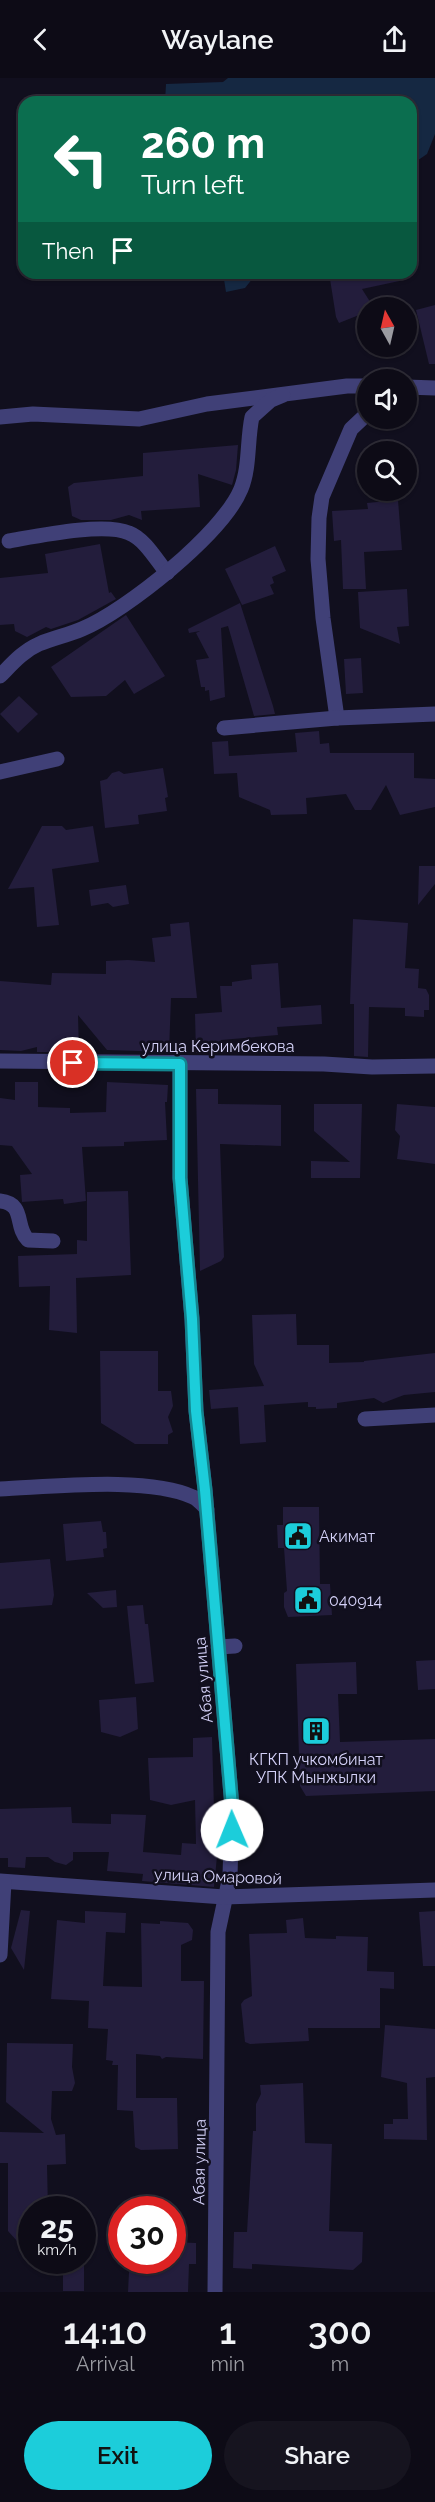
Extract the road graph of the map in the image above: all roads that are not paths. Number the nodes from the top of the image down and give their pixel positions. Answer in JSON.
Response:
{"nodes":[{"id":1,"x":357,"y":387,"type":"edge"},
{"id":2,"x":417,"y":387,"type":"edge"},
{"id":3,"x":435,"y":388,"type":"edge"},
{"id":4,"x":283,"y":395,"type":"junction"},
{"id":5,"x":0,"y":417,"type":"edge"},
{"id":6,"x":357,"y":423,"type":"edge"},
{"id":7,"x":9,"y":541,"type":"dead end"},
{"id":8,"x":167,"y":573,"type":"junction"},
{"id":9,"x":0,"y":676,"type":"edge"},
{"id":10,"x":435,"y":714,"type":"edge"},
{"id":11,"x":337,"y":718,"type":"junction"},
{"id":12,"x":224,"y":728,"type":"dead end"},
{"id":13,"x":57,"y":759,"type":"dead end"},
{"id":14,"x":0,"y":772,"type":"edge"},
{"id":15,"x":0,"y":1061,"type":"edge"},
{"id":16,"x":180,"y":1064,"type":"junction"},
{"id":17,"x":435,"y":1066,"type":"edge"},
{"id":18,"x":0,"y":1201,"type":"edge"},
{"id":19,"x":53,"y":1241,"type":"dead end"},
{"id":20,"x":435,"y":1415,"type":"edge"},
{"id":21,"x":364,"y":1419,"type":"dead end"},
{"id":22,"x":0,"y":1489,"type":"edge"},
{"id":23,"x":207,"y":1509,"type":"junction"},
{"id":24,"x":235,"y":1646,"type":"dead end"},
{"id":25,"x":218,"y":1647,"type":"junction"},
{"id":26,"x":2,"y":1882,"type":"edge"},
{"id":27,"x":435,"y":1890,"type":"edge"},
{"id":28,"x":224,"y":1897,"type":"junction"},
{"id":29,"x":0,"y":1955,"type":"edge"},
{"id":30,"x":215,"y":2292,"type":"edge"}],
"edges":[{"from":1,"to":4,"type":"street"},
{"from":2,"to":3,"type":"street"},
{"from":4,"to":5,"type":"street"},
{"from":4,"to":8,"type":"street"},
{"from":6,"to":11,"type":"street"},
{"from":7,"to":8,"type":"street"},
{"from":8,"to":9,"type":"street"},
{"from":10,"to":11,"type":"street"},
{"from":11,"to":12,"type":"street"},
{"from":13,"to":14,"type":"street"},
{"from":15,"to":16,"type":"street","name":"улица Керимбекова"},
{"from":16,"to":17,"type":"street","name":"улица Керимбекова"},
{"from":16,"to":23,"type":"street","name":"Абая улица"},
{"from":18,"to":19,"type":"street"},
{"from":20,"to":21,"type":"street"},
{"from":22,"to":23,"type":"street"},
{"from":23,"to":25,"type":"street","name":"Абая улица"},
{"from":24,"to":25,"type":"street"},
{"from":25,"to":28,"type":"street","name":"Абая улица"},
{"from":26,"to":28,"type":"street","name":"улица Омаровой"},
{"from":26,"to":29,"type":"street"},
{"from":27,"to":28,"type":"street","name":"улица Омаровой"},
{"from":28,"to":30,"type":"street","name":"Абая улица"}]}
